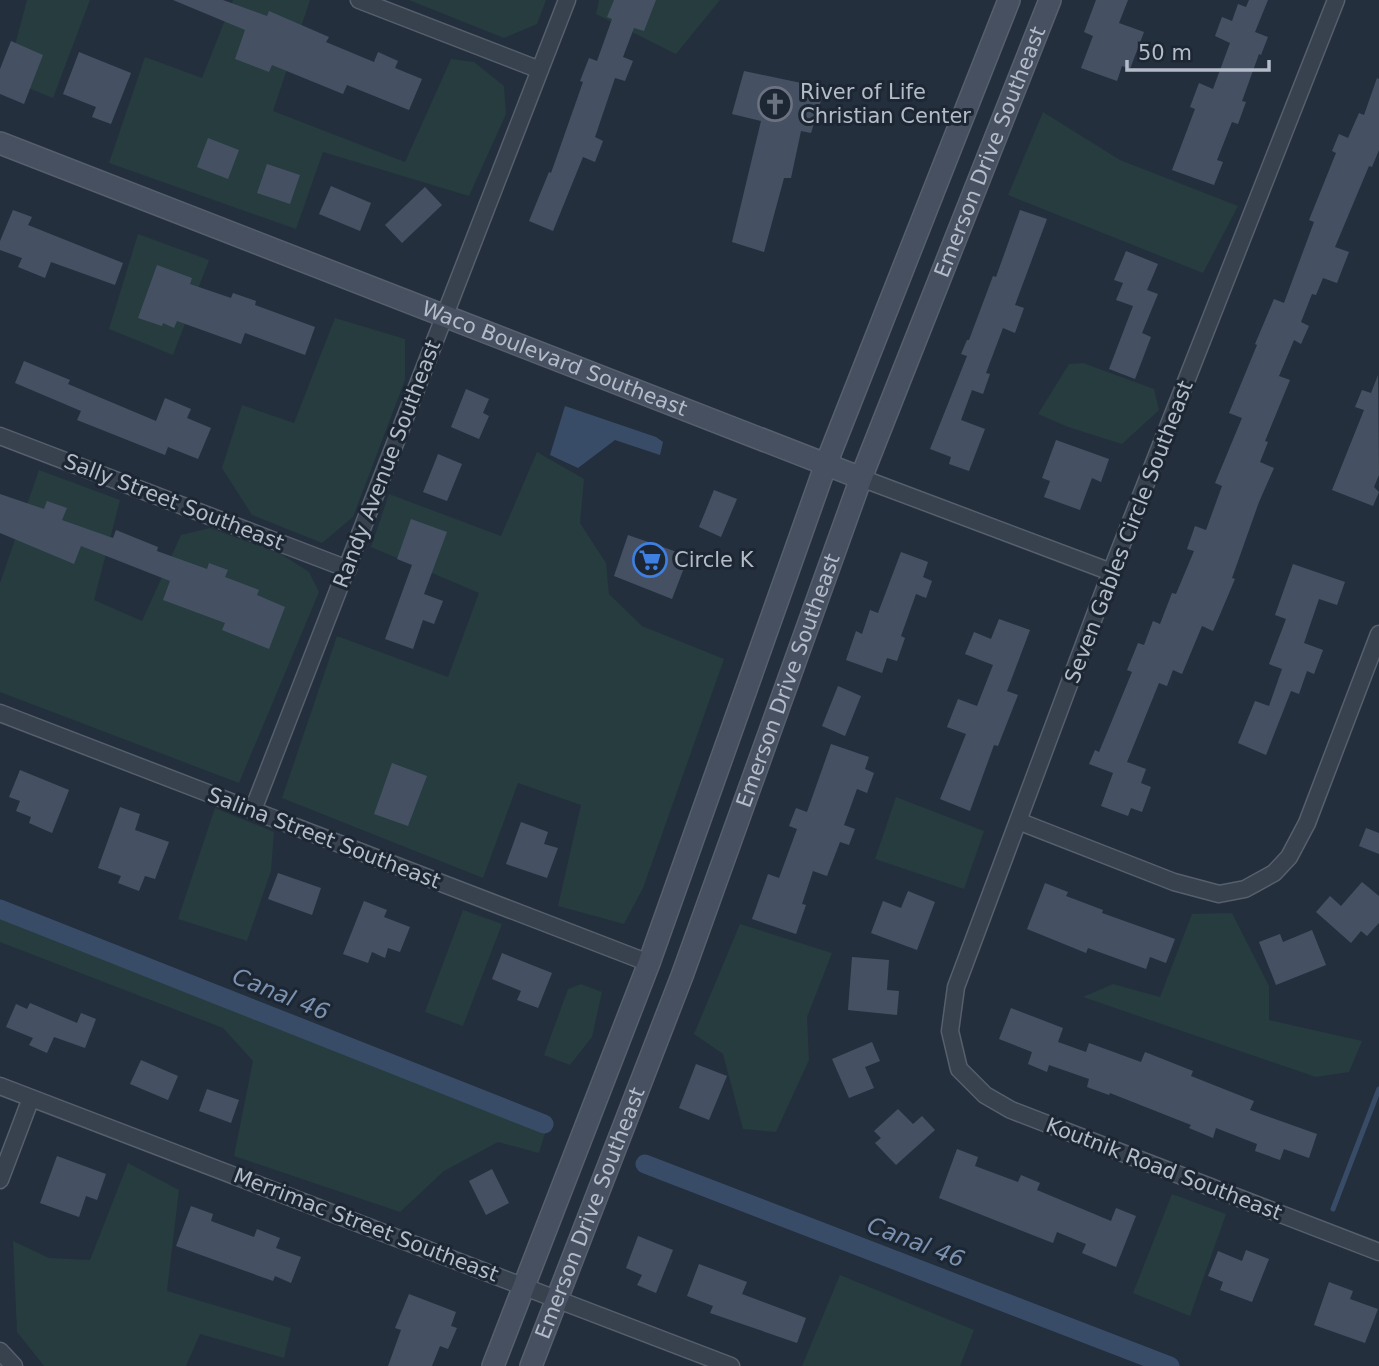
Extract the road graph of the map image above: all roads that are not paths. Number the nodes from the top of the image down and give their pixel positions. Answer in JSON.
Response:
{"nodes":[{"id":1,"x":359,"y":0,"type":"edge"},
{"id":2,"x":566,"y":0,"type":"edge"},
{"id":3,"x":1009,"y":0,"type":"edge"},
{"id":4,"x":1050,"y":0,"type":"edge"},
{"id":5,"x":1336,"y":0,"type":"edge"},
{"id":6,"x":540,"y":70,"type":"junction"},
{"id":7,"x":0,"y":143,"type":"edge"},
{"id":8,"x":444,"y":315,"type":"junction"},
{"id":9,"x":0,"y":436,"type":"edge"},
{"id":10,"x":826,"y":464,"type":"junction"},
{"id":11,"x":861,"y":478,"type":"junction"},
{"id":12,"x":348,"y":569,"type":"junction"},
{"id":13,"x":1111,"y":572,"type":"junction"},
{"id":14,"x":1379,"y":634,"type":"edge"},
{"id":15,"x":0,"y":713,"type":"edge"},
{"id":16,"x":253,"y":810,"type":"junction"},
{"id":17,"x":1018,"y":821,"type":"junction"},
{"id":18,"x":649,"y":963,"type":"junction"},
{"id":19,"x":959,"y":1069,"type":"joint"},
{"id":20,"x":0,"y":1086,"type":"edge"},
{"id":21,"x":31,"y":1098,"type":"junction"},
{"id":22,"x":0,"y":1180,"type":"edge"},
{"id":23,"x":1379,"y":1252,"type":"edge"},
{"id":24,"x":525,"y":1286,"type":"junction"},
{"id":25,"x":558,"y":1299,"type":"junction"},
{"id":26,"x":0,"y":1351,"type":"edge"},
{"id":27,"x":14,"y":1366,"type":"edge"},
{"id":28,"x":493,"y":1366,"type":"edge"},
{"id":29,"x":531,"y":1366,"type":"edge"},
{"id":30,"x":731,"y":1366,"type":"edge"}],
"edges":[{"from":1,"to":6,"type":"street"},
{"from":2,"to":6,"type":"street","name":"Randy Avenue Southeast"},
{"from":3,"to":10,"type":"street","name":"Emerson Drive Southeast"},
{"from":4,"to":11,"type":"street","name":"Emerson Drive Southeast"},
{"from":5,"to":13,"type":"street","name":"Seven Gables Circle Southeast"},
{"from":6,"to":8,"type":"street","name":"Randy Avenue Southeast"},
{"from":7,"to":8,"type":"street","name":"Waco Boulevard Southeast"},
{"from":8,"to":10,"type":"street","name":"Waco Boulevard Southeast"},
{"from":8,"to":12,"type":"street","name":"Randy Avenue Southeast"},
{"from":9,"to":12,"type":"street","name":"Sally Street Southeast"},
{"from":10,"to":11,"type":"street","name":"Waco Boulevard Southeast"},
{"from":10,"to":18,"type":"street","name":"Emerson Drive Southeast"},
{"from":11,"to":13,"type":"street","name":"Waco Boulevard Southeast"},
{"from":11,"to":25,"type":"street","name":"Emerson Drive Southeast"},
{"from":12,"to":16,"type":"street","name":"Randy Avenue Southeast"},
{"from":13,"to":17,"type":"street","name":"Seven Gables Circle Southeast"},
{"from":14,"to":17,"type":"street"},
{"from":15,"to":16,"type":"street","name":"Salina Street Southeast"},
{"from":16,"to":18,"type":"street","name":"Salina Street Southeast"},
{"from":17,"to":19,"type":"street","name":"Seven Gables Circle Southeast"},
{"from":18,"to":24,"type":"street","name":"Emerson Drive Southeast"},
{"from":19,"to":23,"type":"street","name":"Koutnik Road Southeast"},
{"from":20,"to":21,"type":"street","name":"Merrimac Street Southeast"},
{"from":21,"to":22,"type":"street"},
{"from":21,"to":24,"type":"street","name":"Merrimac Street Southeast"},
{"from":24,"to":25,"type":"street","name":"Merrimac Street Southeast"},
{"from":24,"to":28,"type":"street","name":"Emerson Drive Southeast"},
{"from":25,"to":29,"type":"street","name":"Emerson Drive Southeast"},
{"from":25,"to":30,"type":"street","name":"Merrimac Street Southeast"},
{"from":26,"to":27,"type":"street"}]}
